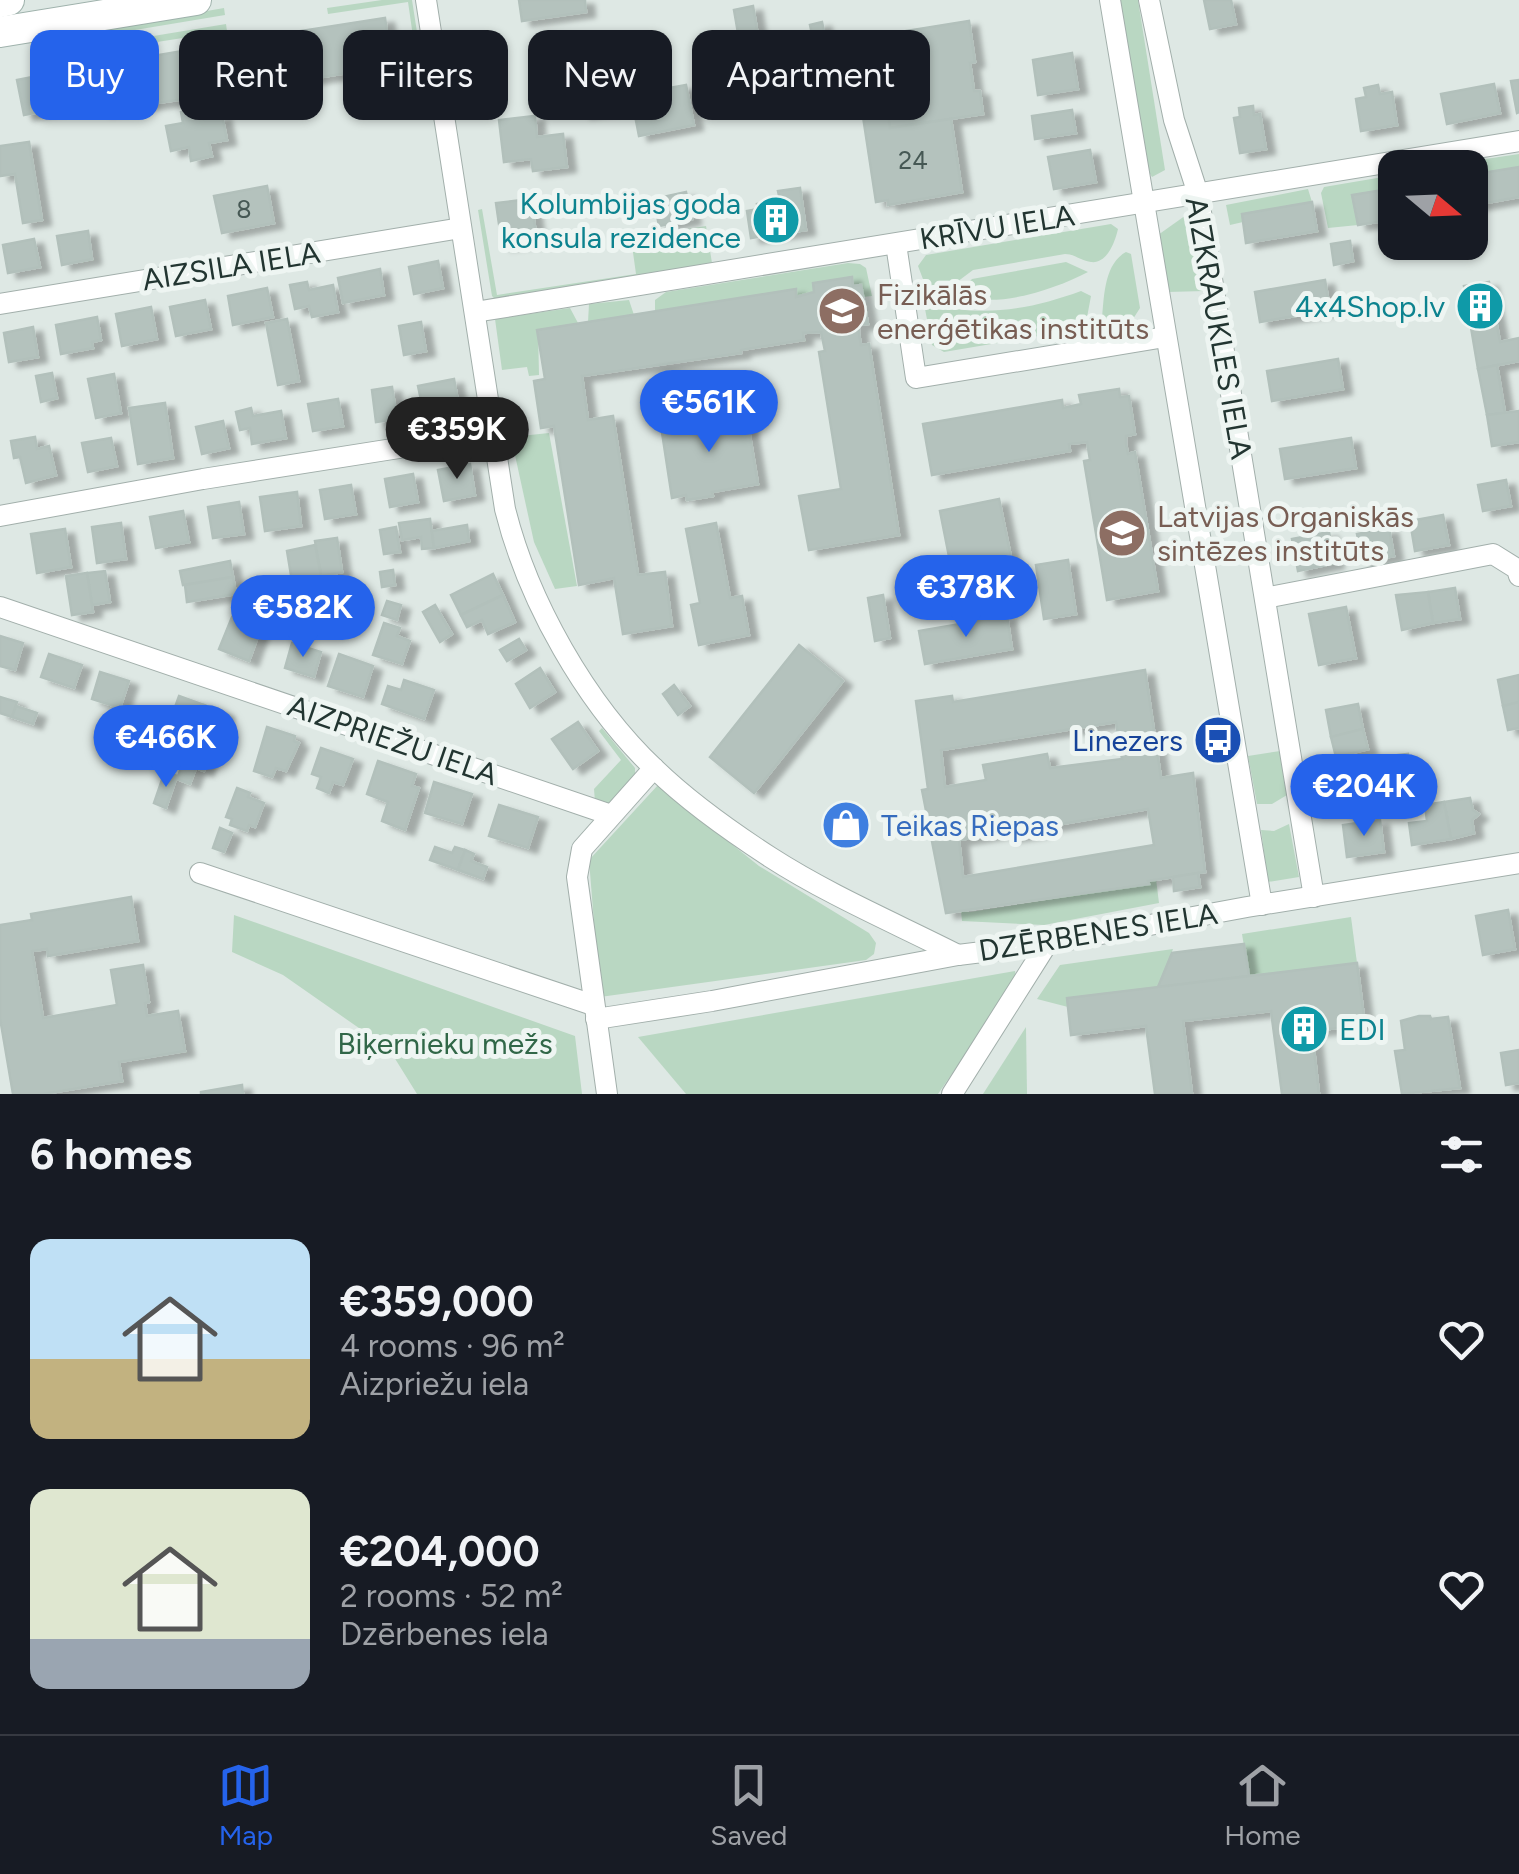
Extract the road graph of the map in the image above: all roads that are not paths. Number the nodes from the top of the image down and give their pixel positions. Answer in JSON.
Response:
{"nodes":[{"id":1,"x":10,"y":0,"type":"edge"},
{"id":2,"x":196,"y":0,"type":"edge"},
{"id":3,"x":426,"y":0,"type":"edge"},
{"id":4,"x":1110,"y":0,"type":"edge"},
{"id":5,"x":1150,"y":0,"type":"edge"},
{"id":6,"x":0,"y":2,"type":"edge"},
{"id":7,"x":0,"y":32,"type":"edge"},
{"id":8,"x":1519,"y":141,"type":"edge"},
{"id":9,"x":1198,"y":194,"type":"junction"},
{"id":10,"x":1142,"y":203,"type":"junction"},
{"id":11,"x":461,"y":228,"type":"junction"},
{"id":12,"x":896,"y":244,"type":"junction"},
{"id":13,"x":0,"y":304,"type":"edge"},
{"id":14,"x":475,"y":312,"type":"junction"},
{"id":15,"x":1165,"y":337,"type":"junction"},
{"id":16,"x":494,"y":433,"type":"junction"},
{"id":17,"x":0,"y":516,"type":"edge"},
{"id":18,"x":1519,"y":576,"type":"edge"},
{"id":19,"x":1265,"y":598,"type":"junction"},
{"id":20,"x":0,"y":607,"type":"edge"},
{"id":21,"x":654,"y":768,"type":"junction"},
{"id":22,"x":611,"y":815,"type":"junction"},
{"id":23,"x":1519,"y":863,"type":"edge"},
{"id":24,"x":200,"y":873,"type":"dead end"},
{"id":25,"x":1314,"y":897,"type":"junction"},
{"id":26,"x":1262,"y":905,"type":"junction"},
{"id":27,"x":1047,"y":944,"type":"junction"},
{"id":28,"x":958,"y":954,"type":"junction"},
{"id":29,"x":594,"y":1012,"type":"junction"},
{"id":30,"x":607,"y":1094,"type":"edge"},
{"id":31,"x":952,"y":1094,"type":"edge"}],
"edges":[{"from":1,"to":6,"type":"main road"},
{"from":2,"to":7,"type":"main road"},
{"from":3,"to":11,"type":"street","name":"DZĒRBENES IELA"},
{"from":4,"to":10,"type":"street","name":"AIZKRAUKLES IELA"},
{"from":5,"to":9,"type":"street","name":"AIZKRAUKLES IELA"},
{"from":8,"to":9,"type":"street","name":"KRĪVU IELA"},
{"from":9,"to":10,"type":"street","name":"KRĪVU IELA"},
{"from":9,"to":19,"type":"street","name":"AIZKRAUKLES IELA"},
{"from":10,"to":12,"type":"street","name":"KRĪVU IELA"},
{"from":10,"to":15,"type":"street","name":"AIZKRAUKLES IELA"},
{"from":11,"to":13,"type":"street","name":"AIZSILA IELA"},
{"from":11,"to":14,"type":"street","name":"DZĒRBENES IELA"},
{"from":12,"to":14,"type":"street","name":"KRĪVU IELA"},
{"from":12,"to":15,"type":"street"},
{"from":14,"to":16,"type":"street","name":"DZĒRBENES IELA"},
{"from":15,"to":26,"type":"street","name":"AIZKRAUKLES IELA"},
{"from":16,"to":17,"type":"street"},
{"from":16,"to":21,"type":"street","name":"DZĒRBENES IELA"},
{"from":18,"to":19,"type":"street"},
{"from":19,"to":25,"type":"street","name":"AIZKRAUKLES IELA"},
{"from":20,"to":22,"type":"street","name":"AIZPRIEŽU IELA"},
{"from":21,"to":22,"type":"street"},
{"from":21,"to":28,"type":"street","name":"DZĒRBENES IELA"},
{"from":22,"to":29,"type":"street"},
{"from":23,"to":25,"type":"street","name":"DZĒRBENES IELA"},
{"from":24,"to":29,"type":"street"},
{"from":25,"to":26,"type":"street","name":"DZĒRBENES IELA"},
{"from":26,"to":27,"type":"street","name":"DZĒRBENES IELA"},
{"from":27,"to":28,"type":"street","name":"DZĒRBENES IELA"},
{"from":27,"to":31,"type":"street"},
{"from":28,"to":29,"type":"street"},
{"from":29,"to":30,"type":"street"}]}
